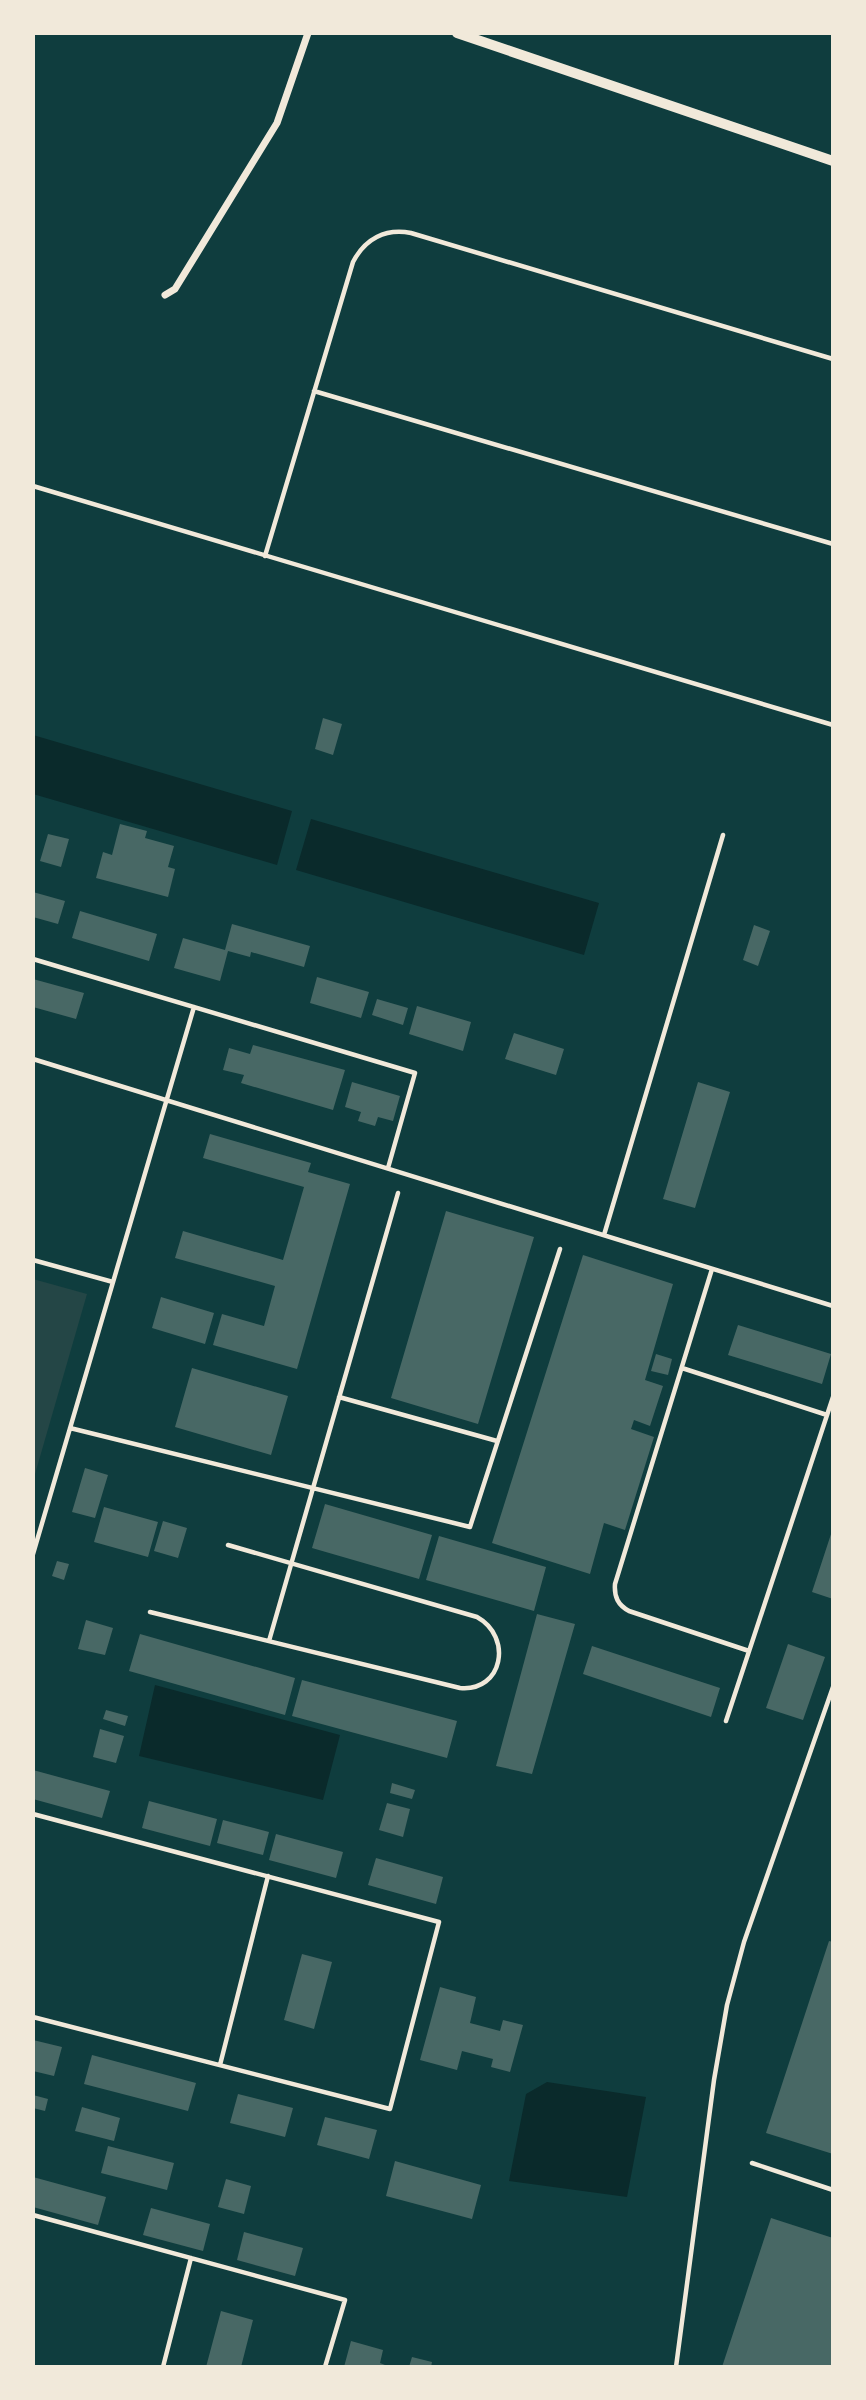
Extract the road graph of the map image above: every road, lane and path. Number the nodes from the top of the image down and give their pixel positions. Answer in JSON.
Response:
{"nodes":[{"id":1,"x":308,"y":33,"type":"edge"},
{"id":2,"x":457,"y":33,"type":"edge"},
{"id":3,"x":833,"y":161,"type":"edge"},
{"id":4,"x":165,"y":295,"type":"dead end"},
{"id":5,"x":833,"y":359,"type":"edge"},
{"id":6,"x":314,"y":391,"type":"junction"},
{"id":7,"x":33,"y":486,"type":"edge"},
{"id":8,"x":833,"y":544,"type":"edge"},
{"id":9,"x":265,"y":556,"type":"junction"},
{"id":10,"x":833,"y":725,"type":"edge"},
{"id":11,"x":723,"y":835,"type":"dead end"},
{"id":12,"x":33,"y":959,"type":"edge"},
{"id":13,"x":194,"y":1007,"type":"junction"},
{"id":14,"x":33,"y":1059,"type":"edge"},
{"id":15,"x":167,"y":1100,"type":"junction"},
{"id":16,"x":388,"y":1168,"type":"junction"},
{"id":17,"x":398,"y":1192,"type":"dead end"},
{"id":18,"x":604,"y":1235,"type":"junction"},
{"id":19,"x":560,"y":1249,"type":"dead end"},
{"id":20,"x":33,"y":1260,"type":"edge"},
{"id":21,"x":712,"y":1269,"type":"junction"},
{"id":22,"x":114,"y":1282,"type":"junction"},
{"id":23,"x":833,"y":1306,"type":"edge"},
{"id":24,"x":682,"y":1368,"type":"junction"},
{"id":25,"x":339,"y":1397,"type":"junction"},
{"id":26,"x":833,"y":1397,"type":"edge"},
{"id":27,"x":827,"y":1415,"type":"junction"},
{"id":28,"x":71,"y":1428,"type":"junction"},
{"id":29,"x":497,"y":1441,"type":"junction"},
{"id":30,"x":313,"y":1488,"type":"junction"},
{"id":31,"x":228,"y":1545,"type":"dead end"},
{"id":32,"x":33,"y":1554,"type":"edge"},
{"id":33,"x":291,"y":1564,"type":"junction"},
{"id":34,"x":150,"y":1612,"type":"dead end"},
{"id":35,"x":269,"y":1641,"type":"junction"},
{"id":36,"x":750,"y":1651,"type":"junction"},
{"id":37,"x":833,"y":1687,"type":"edge"},
{"id":38,"x":726,"y":1721,"type":"dead end"},
{"id":39,"x":33,"y":1814,"type":"edge"},
{"id":40,"x":268,"y":1876,"type":"junction"},
{"id":41,"x":33,"y":2017,"type":"edge"},
{"id":42,"x":220,"y":2065,"type":"junction"},
{"id":43,"x":752,"y":2164,"type":"dead end"},
{"id":44,"x":833,"y":2190,"type":"edge"},
{"id":45,"x":33,"y":2215,"type":"edge"},
{"id":46,"x":191,"y":2258,"type":"junction"},
{"id":47,"x":163,"y":2367,"type":"edge"},
{"id":48,"x":325,"y":2367,"type":"edge"},
{"id":49,"x":676,"y":2367,"type":"edge"}],
"edges":[{"from":1,"to":4,"type":"street"},
{"from":2,"to":3,"type":"main road"},
{"from":5,"to":6,"type":"lane"},
{"from":6,"to":8,"type":"lane"},
{"from":6,"to":9,"type":"lane"},
{"from":7,"to":9,"type":"lane"},
{"from":9,"to":10,"type":"lane"},
{"from":11,"to":18,"type":"lane"},
{"from":12,"to":13,"type":"lane"},
{"from":13,"to":15,"type":"lane"},
{"from":13,"to":16,"type":"lane"},
{"from":14,"to":15,"type":"lane"},
{"from":15,"to":16,"type":"lane"},
{"from":15,"to":22,"type":"lane"},
{"from":16,"to":18,"type":"lane"},
{"from":17,"to":25,"type":"lane"},
{"from":18,"to":21,"type":"lane"},
{"from":19,"to":29,"type":"lane"},
{"from":20,"to":22,"type":"lane"},
{"from":21,"to":23,"type":"lane"},
{"from":21,"to":24,"type":"lane"},
{"from":22,"to":28,"type":"lane"},
{"from":24,"to":27,"type":"lane"},
{"from":24,"to":36,"type":"lane"},
{"from":25,"to":29,"type":"lane"},
{"from":25,"to":30,"type":"lane"},
{"from":26,"to":27,"type":"lane"},
{"from":27,"to":36,"type":"lane"},
{"from":28,"to":30,"type":"lane"},
{"from":28,"to":32,"type":"lane"},
{"from":29,"to":30,"type":"lane"},
{"from":30,"to":33,"type":"lane"},
{"from":31,"to":33,"type":"lane"},
{"from":33,"to":35,"type":"lane"},
{"from":33,"to":35,"type":"lane"},
{"from":34,"to":35,"type":"lane"},
{"from":36,"to":38,"type":"lane"},
{"from":37,"to":49,"type":"lane"},
{"from":39,"to":40,"type":"lane"},
{"from":40,"to":42,"type":"lane"},
{"from":40,"to":42,"type":"lane"},
{"from":41,"to":42,"type":"lane"},
{"from":43,"to":44,"type":"lane"},
{"from":45,"to":46,"type":"lane"},
{"from":46,"to":47,"type":"lane"},
{"from":46,"to":48,"type":"lane"}]}
